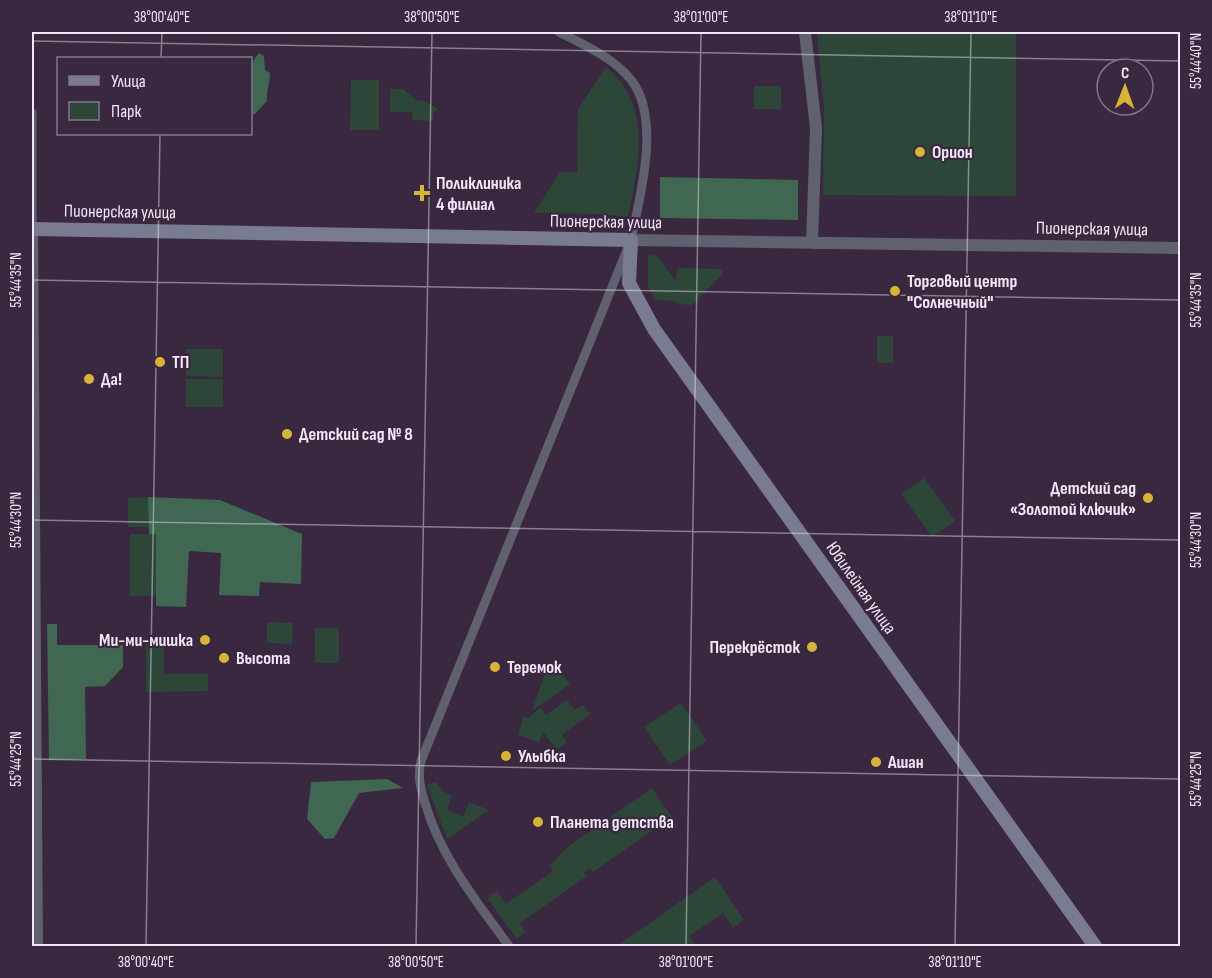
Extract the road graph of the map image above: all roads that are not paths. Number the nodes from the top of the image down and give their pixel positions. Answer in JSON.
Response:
{"nodes":[{"id":1,"x":559,"y":32,"type":"edge"},
{"id":2,"x":806,"y":32,"type":"edge"},
{"id":3,"x":32,"y":113,"type":"edge"},
{"id":4,"x":32,"y":229,"type":"edge"},
{"id":5,"x":631,"y":240,"type":"junction"},
{"id":6,"x":812,"y":243,"type":"junction"},
{"id":7,"x":1180,"y":248,"type":"edge"},
{"id":8,"x":614,"y":283,"type":"junction"},
{"id":9,"x":629,"y":284,"type":"junction"},
{"id":10,"x":37,"y":946,"type":"edge"},
{"id":11,"x":509,"y":946,"type":"edge"},
{"id":12,"x":1095,"y":946,"type":"edge"}],
"edges":[{"from":1,"to":5,"type":"street"},
{"from":2,"to":6,"type":"street"},
{"from":3,"to":4,"type":"street"},
{"from":4,"to":5,"type":"main road","name":"Пионерская улица"},
{"from":4,"to":10,"type":"street"},
{"from":5,"to":6,"type":"street","name":"Пионерская улица"},
{"from":5,"to":8,"type":"street"},
{"from":5,"to":9,"type":"main road"},
{"from":6,"to":7,"type":"street","name":"Пионерская улица"},
{"from":8,"to":9,"type":"street"},
{"from":8,"to":11,"type":"street"},
{"from":9,"to":12,"type":"main road","name":"Юбилейная улица"}]}
